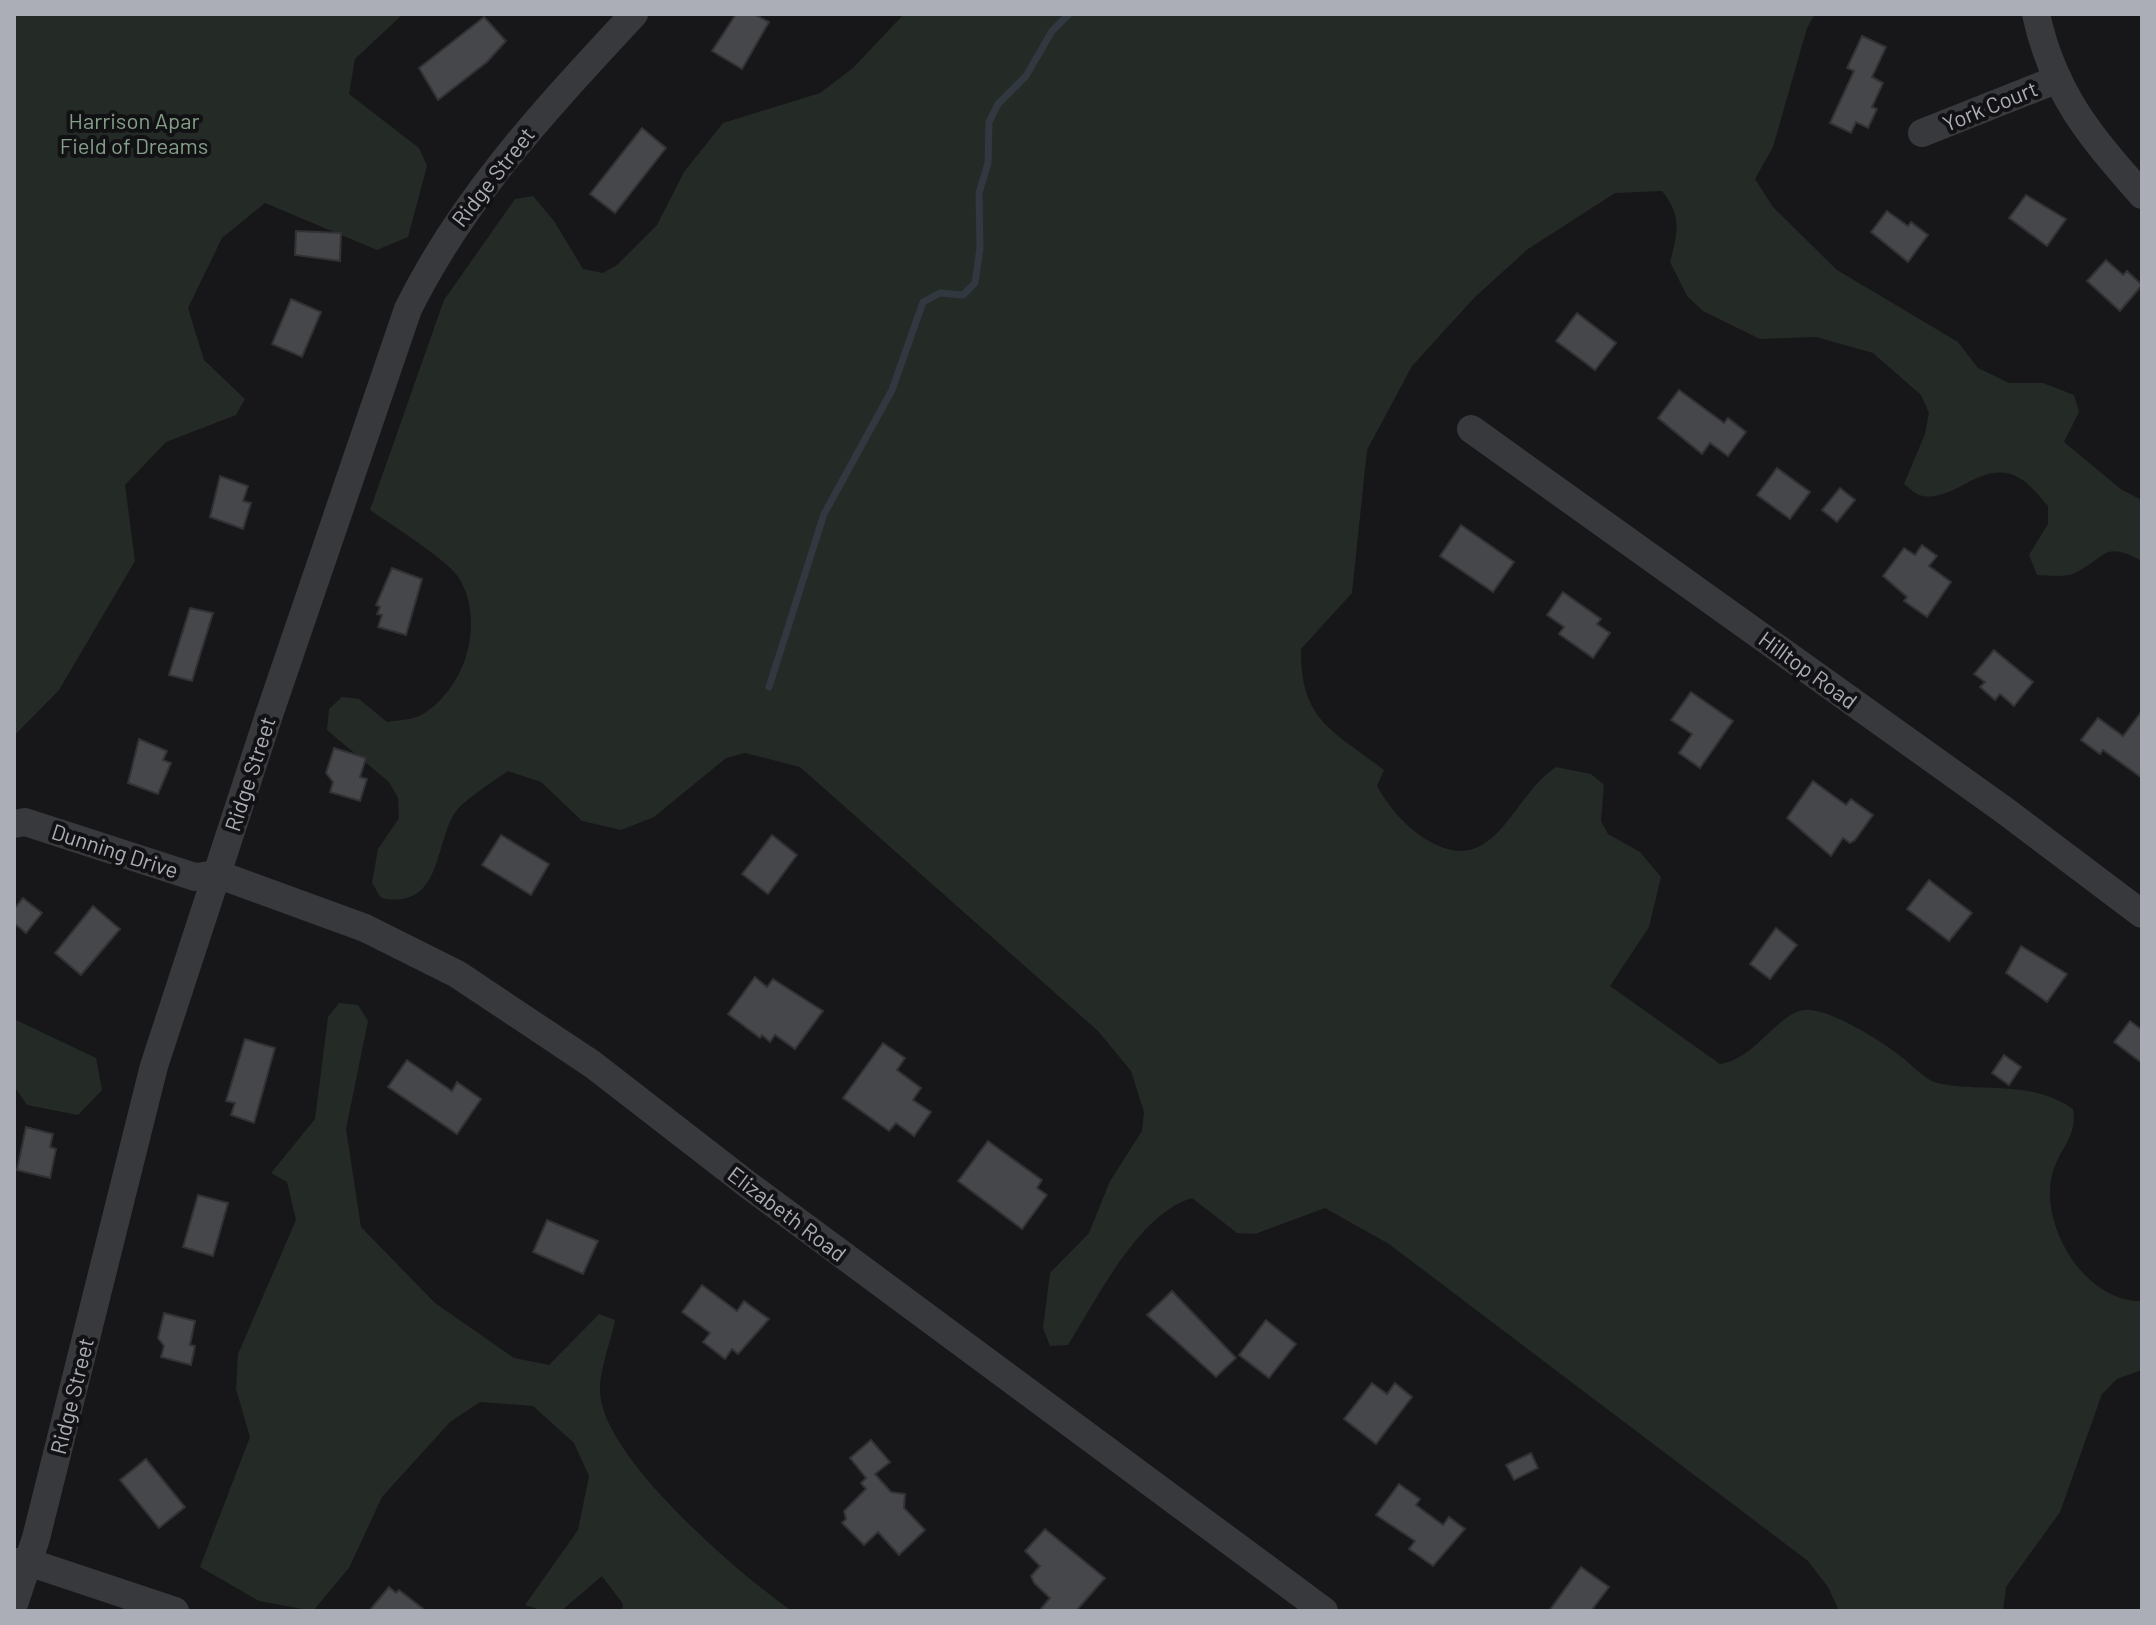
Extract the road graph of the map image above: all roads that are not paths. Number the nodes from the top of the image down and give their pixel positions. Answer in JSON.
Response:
{"nodes":[{"id":1,"x":634,"y":14,"type":"edge"},
{"id":2,"x":2036,"y":14,"type":"edge"},
{"id":3,"x":2058,"y":79,"type":"junction"},
{"id":4,"x":1922,"y":133,"type":"dead end"},
{"id":5,"x":2142,"y":195,"type":"edge"},
{"id":6,"x":1471,"y":429,"type":"dead end"},
{"id":7,"x":14,"y":824,"type":"edge"},
{"id":8,"x":217,"y":874,"type":"junction"},
{"id":9,"x":2142,"y":914,"type":"edge"},
{"id":10,"x":21,"y":1562,"type":"edge"},
{"id":11,"x":14,"y":1604,"type":"edge"},
{"id":12,"x":175,"y":1611,"type":"edge"},
{"id":13,"x":1324,"y":1611,"type":"edge"}],
"edges":[{"from":1,"to":8,"type":"street","name":"Ridge Street"},
{"from":2,"to":3,"type":"street"},
{"from":3,"to":4,"type":"street","name":"York Court"},
{"from":3,"to":5,"type":"street"},
{"from":6,"to":9,"type":"street","name":"Hilltop Road"},
{"from":7,"to":8,"type":"street","name":"Dunning Drive"},
{"from":8,"to":10,"type":"street","name":"Ridge Street"},
{"from":8,"to":13,"type":"street","name":"Elizabeth Road"},
{"from":10,"to":11,"type":"street","name":"Ridge Street"},
{"from":10,"to":12,"type":"street"}]}
